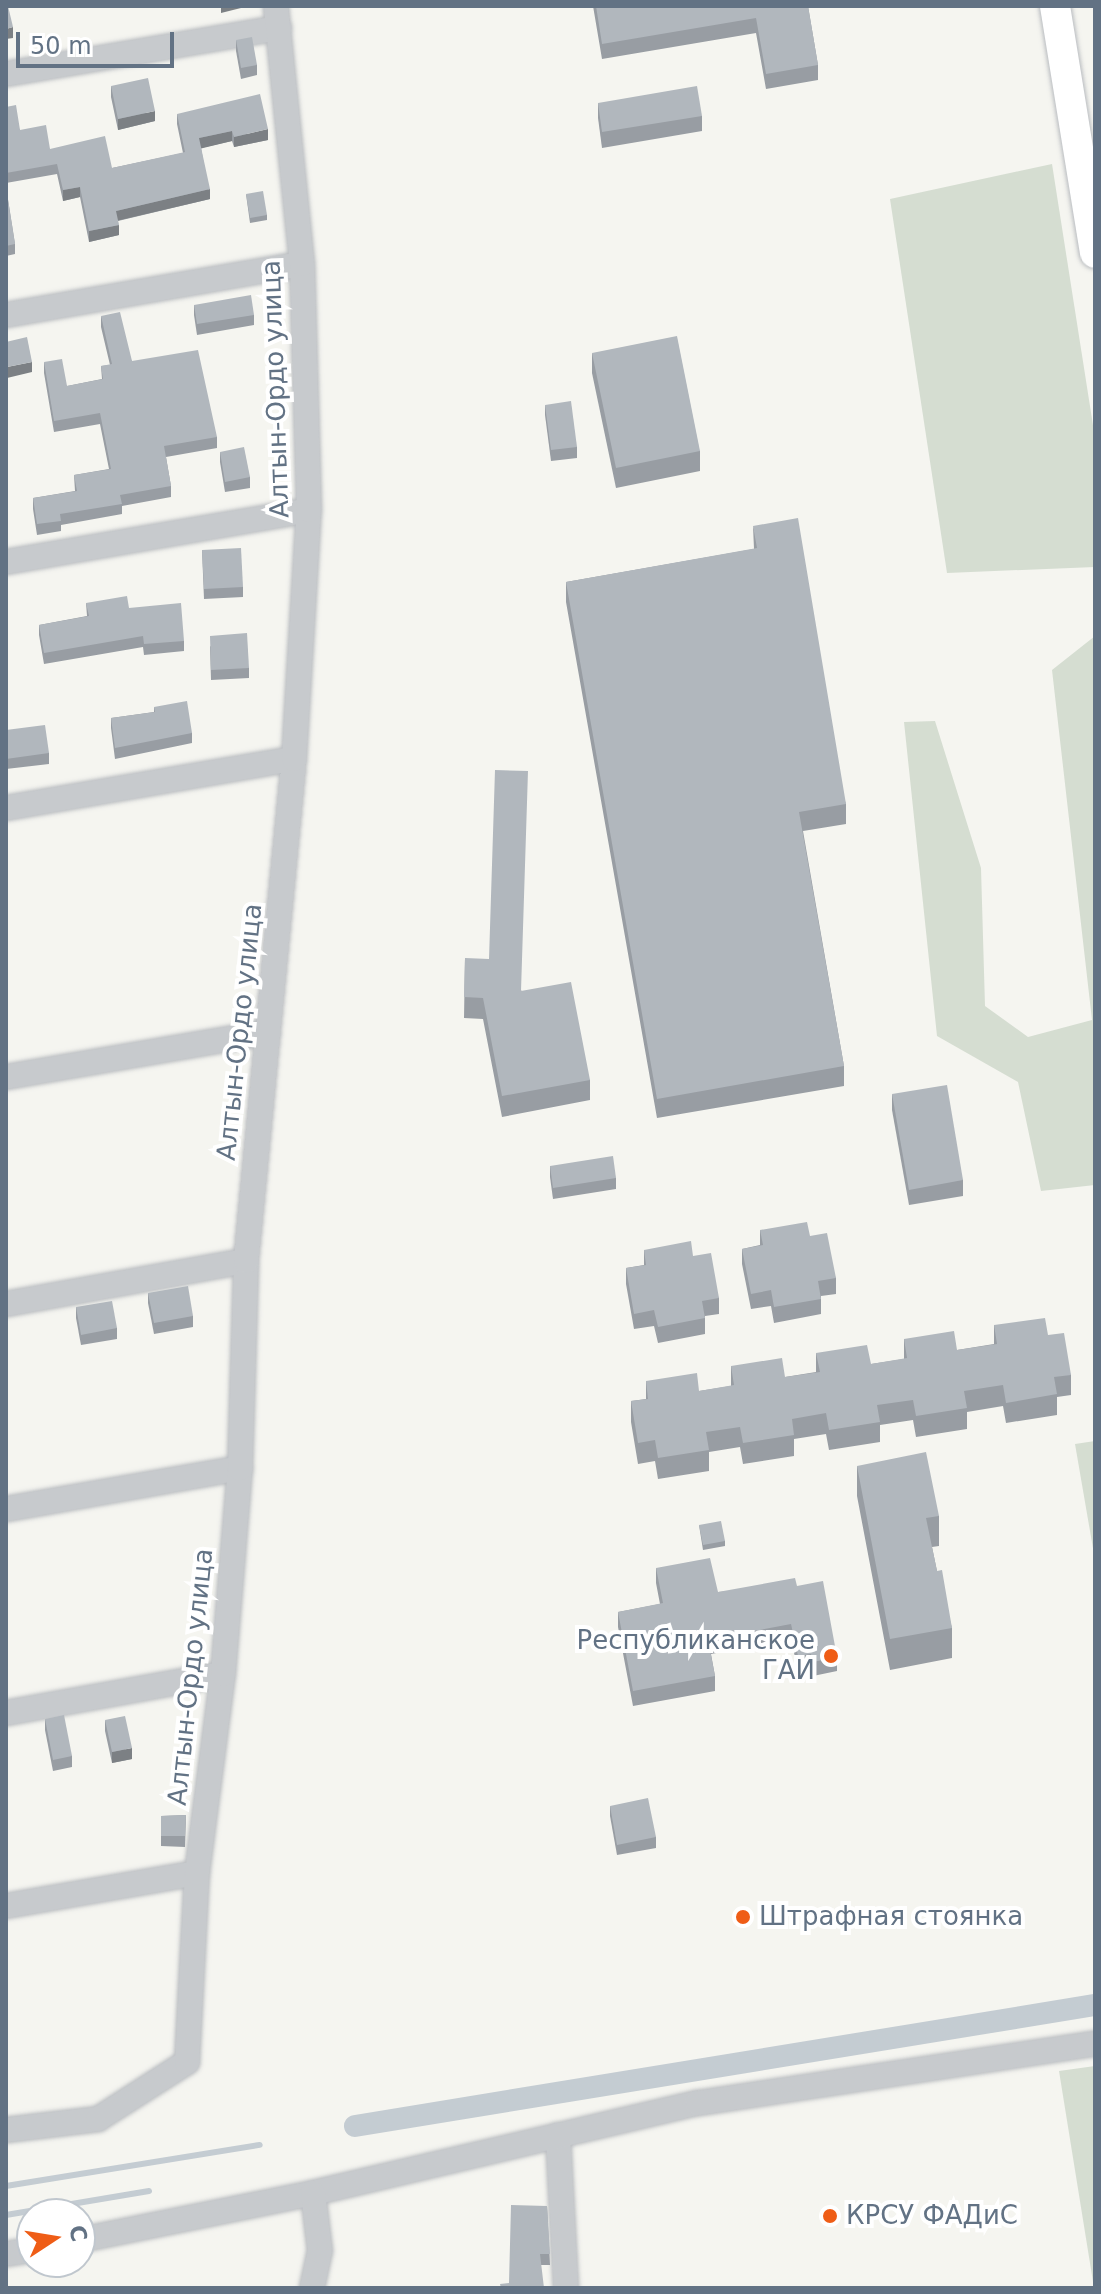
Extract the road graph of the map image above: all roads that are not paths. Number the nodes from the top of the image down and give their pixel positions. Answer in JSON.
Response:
{"nodes":[{"id":1,"x":1055,"y":6,"type":"edge"},
{"id":2,"x":278,"y":17,"type":"edge"},
{"id":3,"x":6,"y":74,"type":"edge"},
{"id":4,"x":1095,"y":253,"type":"edge"},
{"id":5,"x":302,"y":264,"type":"junction"},
{"id":6,"x":6,"y":315,"type":"edge"},
{"id":7,"x":309,"y":510,"type":"junction"},
{"id":8,"x":6,"y":562,"type":"edge"},
{"id":9,"x":294,"y":759,"type":"junction"},
{"id":10,"x":6,"y":808,"type":"edge"},
{"id":11,"x":268,"y":1032,"type":"junction"},
{"id":12,"x":6,"y":1077,"type":"edge"},
{"id":13,"x":246,"y":1261,"type":"junction"},
{"id":14,"x":6,"y":1304,"type":"edge"},
{"id":15,"x":240,"y":1468,"type":"junction"},
{"id":16,"x":6,"y":1509,"type":"edge"},
{"id":17,"x":223,"y":1674,"type":"junction"},
{"id":18,"x":6,"y":1713,"type":"edge"},
{"id":19,"x":197,"y":1873,"type":"junction"},
{"id":20,"x":6,"y":1906,"type":"edge"},
{"id":21,"x":1095,"y":2044,"type":"edge"},
{"id":22,"x":6,"y":2130,"type":"edge"},
{"id":23,"x":558,"y":2135,"type":"junction"},
{"id":24,"x":301,"y":2195,"type":"junction"},
{"id":25,"x":96,"y":2237,"type":"edge"},
{"id":26,"x":312,"y":2288,"type":"edge"},
{"id":27,"x":566,"y":2288,"type":"edge"}],
"edges":[{"from":1,"to":4,"type":"main road"},
{"from":2,"to":3,"type":"street"},
{"from":2,"to":5,"type":"street","name":"Алтын-Ордо улица"},
{"from":5,"to":6,"type":"street"},
{"from":5,"to":7,"type":"street","name":"Алтын-Ордо улица"},
{"from":7,"to":8,"type":"street"},
{"from":7,"to":9,"type":"street","name":"Алтын-Ордо улица"},
{"from":9,"to":10,"type":"street"},
{"from":9,"to":11,"type":"street","name":"Алтын-Ордо улица"},
{"from":11,"to":12,"type":"street"},
{"from":11,"to":13,"type":"street","name":"Алтын-Ордо улица"},
{"from":13,"to":14,"type":"street"},
{"from":13,"to":15,"type":"street","name":"Алтын-Ордо улица"},
{"from":15,"to":16,"type":"street"},
{"from":15,"to":17,"type":"street","name":"Алтын-Ордо улица"},
{"from":17,"to":18,"type":"street"},
{"from":17,"to":19,"type":"street","name":"Алтын-Ордо улица"},
{"from":19,"to":20,"type":"street"},
{"from":19,"to":22,"type":"street","name":"Алтын-Ордо улица"},
{"from":21,"to":23,"type":"street"},
{"from":23,"to":24,"type":"street"},
{"from":23,"to":27,"type":"street"},
{"from":24,"to":25,"type":"street"},
{"from":24,"to":26,"type":"street"}]}
